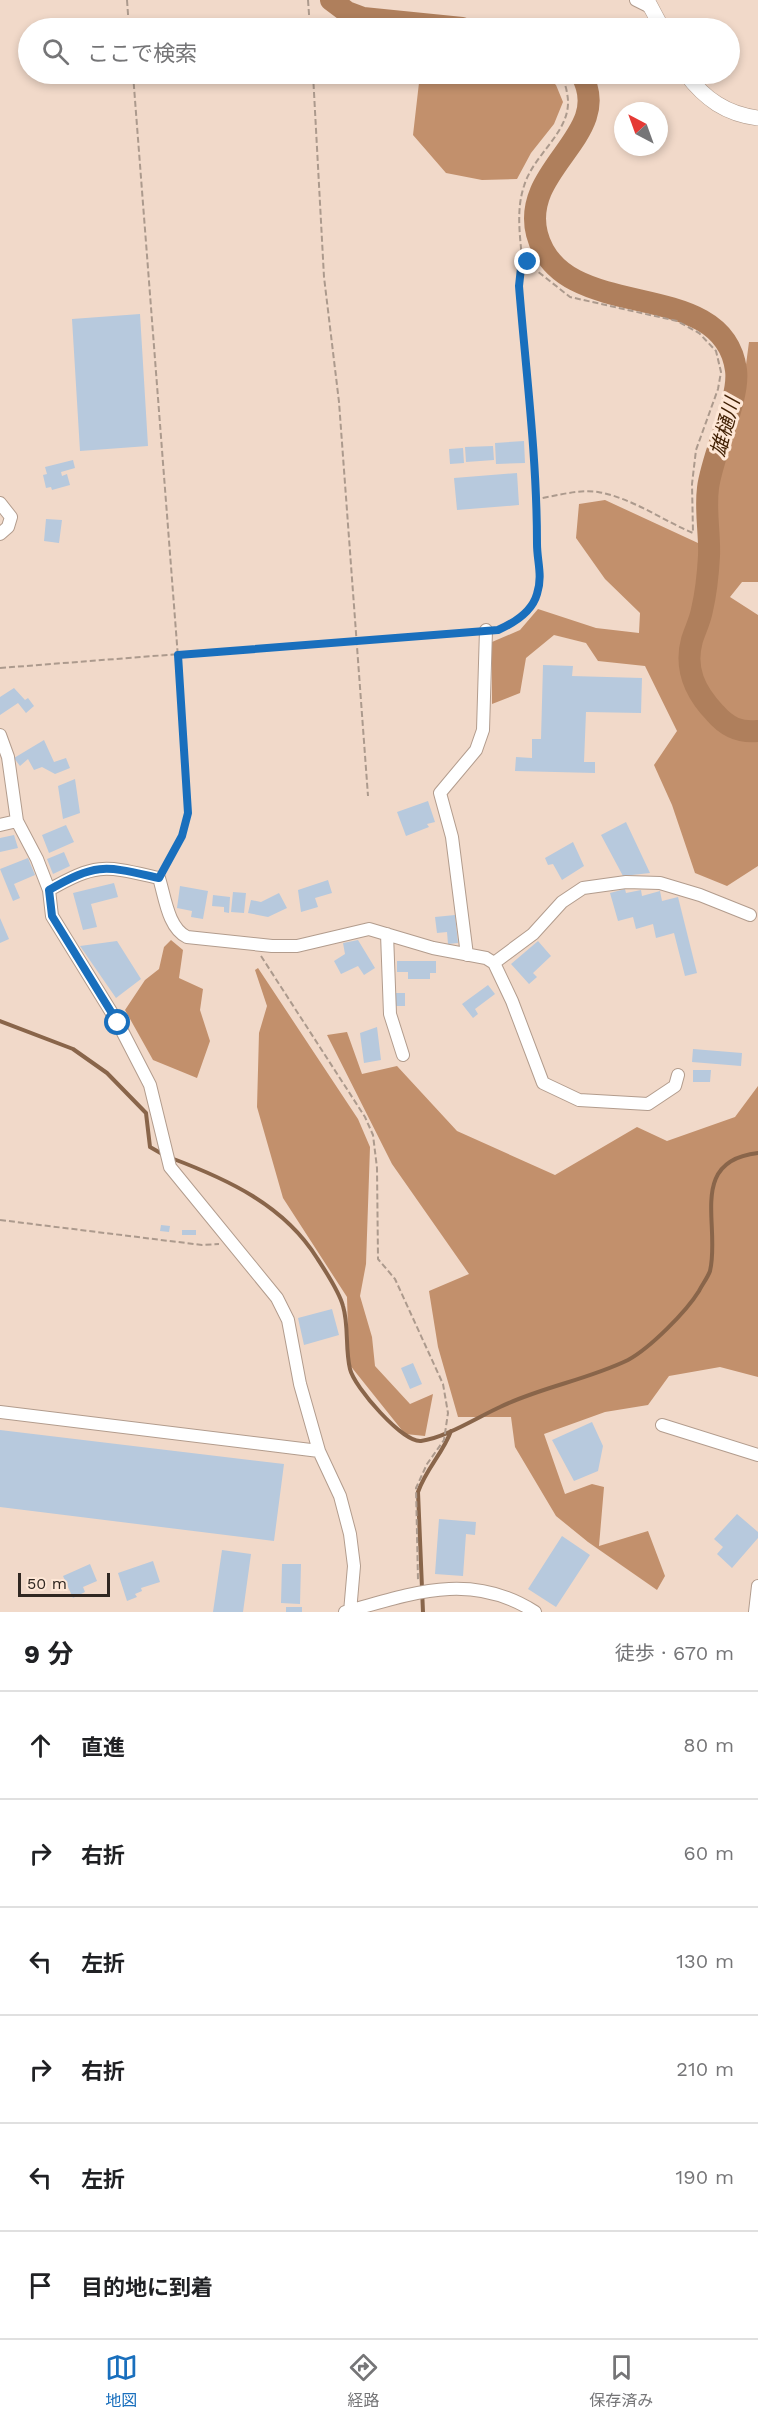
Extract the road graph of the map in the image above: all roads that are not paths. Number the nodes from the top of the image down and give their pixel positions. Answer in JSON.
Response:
{"nodes":[{"id":1,"x":636,"y":0,"type":"edge"},
{"id":2,"x":648,"y":4,"type":"edge"},
{"id":3,"x":656,"y":18,"type":"edge"},
{"id":4,"x":694,"y":84,"type":"edge"},
{"id":5,"x":758,"y":118,"type":"edge"},
{"id":6,"x":0,"y":503,"type":"edge"},
{"id":7,"x":0,"y":534,"type":"edge"},
{"id":8,"x":486,"y":630,"type":"road end"},
{"id":9,"x":0,"y":735,"type":"edge"},
{"id":10,"x":17,"y":821,"type":"junction"},
{"id":11,"x":0,"y":825,"type":"edge"},
{"id":12,"x":49,"y":890,"type":"junction"},
{"id":13,"x":750,"y":915,"type":"dead end"},
{"id":14,"x":387,"y":934,"type":"junction"},
{"id":15,"x":467,"y":955,"type":"junction"},
{"id":16,"x":494,"y":963,"type":"junction"},
{"id":17,"x":403,"y":1055,"type":"dead end"},
{"id":18,"x":678,"y":1075,"type":"dead end"},
{"id":19,"x":0,"y":1412,"type":"edge"},
{"id":20,"x":662,"y":1425,"type":"dead end"},
{"id":21,"x":319,"y":1451,"type":"junction"},
{"id":22,"x":758,"y":1455,"type":"edge"},
{"id":23,"x":758,"y":1586,"type":"edge"},
{"id":24,"x":348,"y":1611,"type":"edge"},
{"id":25,"x":535,"y":1612,"type":"edge"},
{"id":26,"x":755,"y":1612,"type":"edge"}],
"edges":[{"from":1,"to":2,"type":"street"},
{"from":2,"to":3,"type":"main road"},
{"from":4,"to":5,"type":"main road"},
{"from":6,"to":7,"type":"street"},
{"from":8,"to":15,"type":"street"},
{"from":9,"to":10,"type":"street"},
{"from":10,"to":11,"type":"street"},
{"from":10,"to":12,"type":"street"},
{"from":12,"to":14,"type":"street"},
{"from":12,"to":21,"type":"street"},
{"from":13,"to":16,"type":"street"},
{"from":14,"to":15,"type":"street"},
{"from":14,"to":17,"type":"street"},
{"from":15,"to":16,"type":"street"},
{"from":16,"to":18,"type":"street"},
{"from":19,"to":21,"type":"street"},
{"from":20,"to":22,"type":"street"},
{"from":21,"to":24,"type":"street"},
{"from":23,"to":26,"type":"street"},
{"from":24,"to":25,"type":"street"}]}
